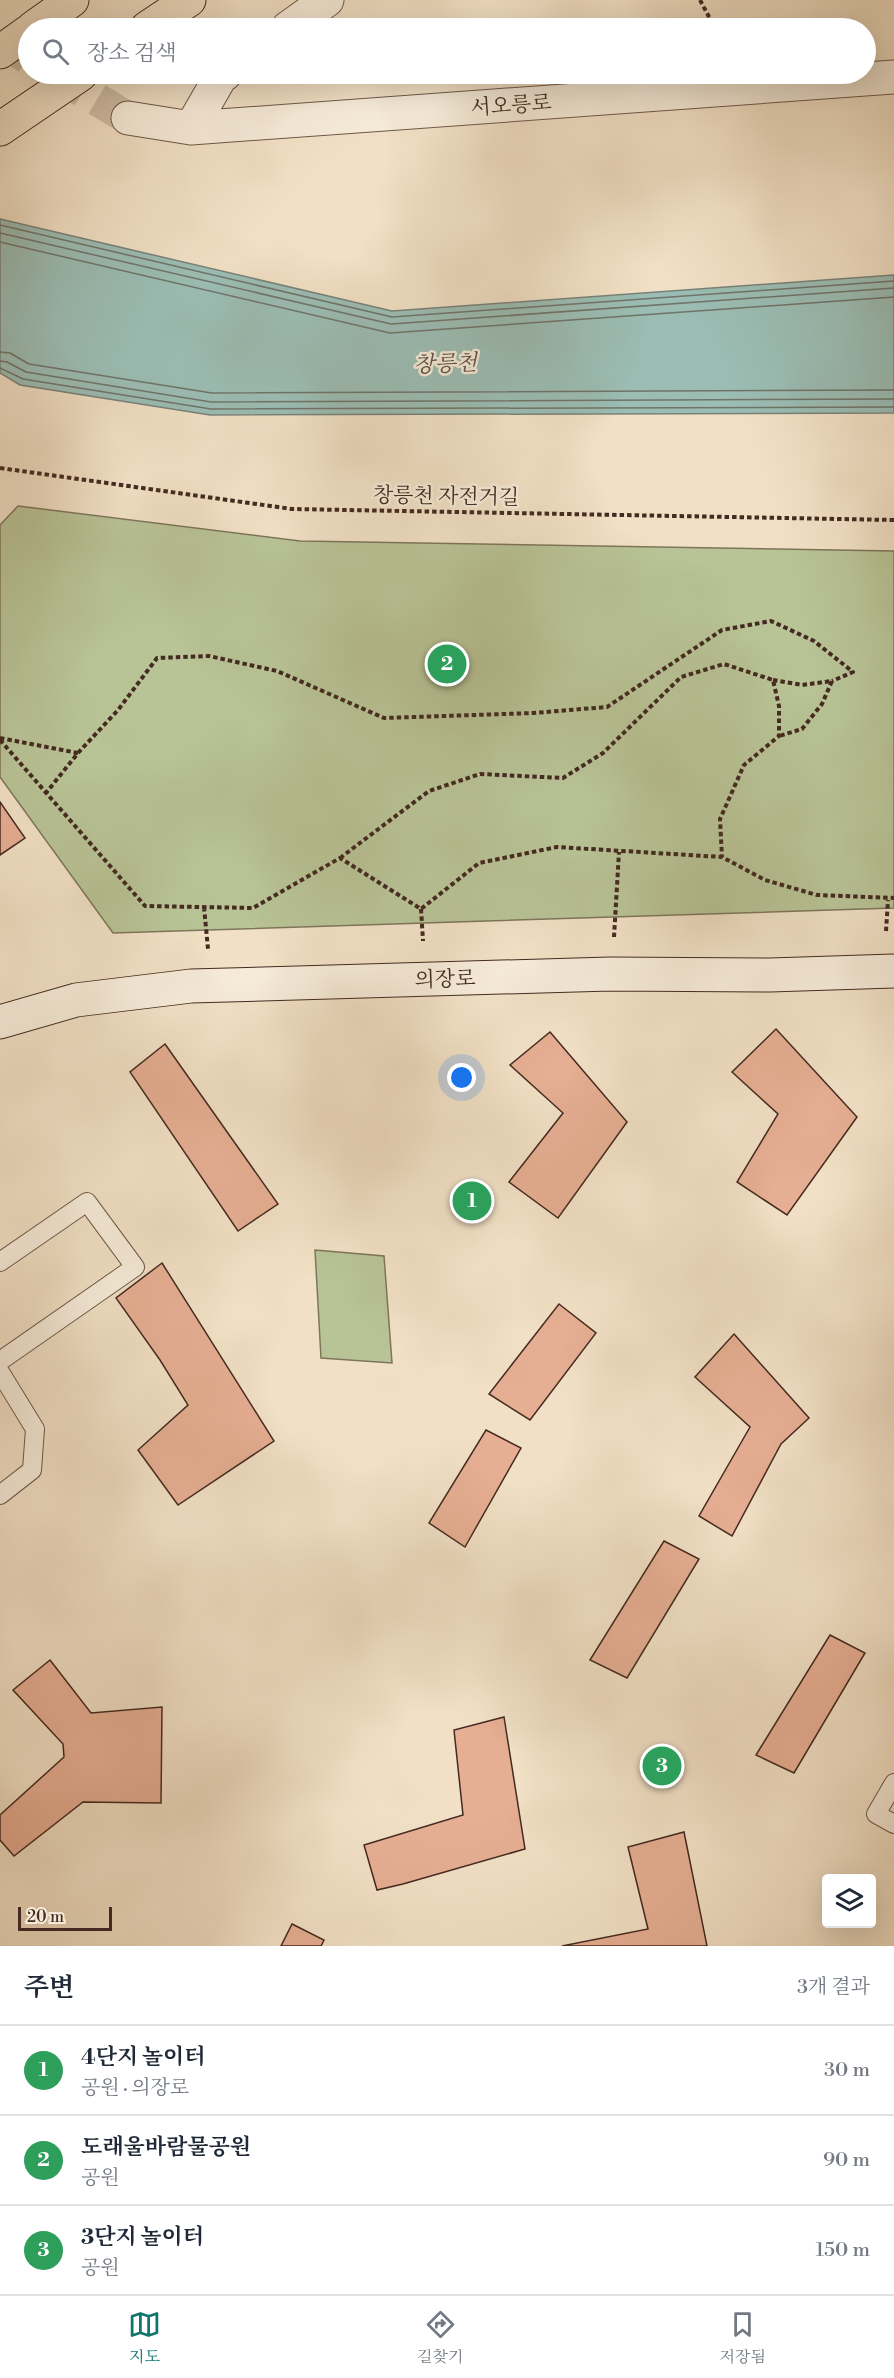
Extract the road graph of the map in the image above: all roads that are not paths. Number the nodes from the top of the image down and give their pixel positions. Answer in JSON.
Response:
{"nodes":[{"id":1,"x":72,"y":0,"type":"edge"},
{"id":2,"x":189,"y":0,"type":"edge"},
{"id":3,"x":327,"y":0,"type":"edge"},
{"id":4,"x":47,"y":18,"type":"edge"},
{"id":5,"x":162,"y":18,"type":"edge"},
{"id":6,"x":302,"y":18,"type":"edge"},
{"id":7,"x":18,"y":39,"type":"edge"},
{"id":8,"x":0,"y":52,"type":"edge"},
{"id":9,"x":894,"y":77,"type":"edge"},
{"id":10,"x":876,"y":78,"type":"edge"},
{"id":11,"x":66,"y":84,"type":"edge"},
{"id":12,"x":216,"y":84,"type":"edge"},
{"id":13,"x":798,"y":84,"type":"edge"},
{"id":14,"x":128,"y":118,"type":"tunnel mouth"},
{"id":15,"x":191,"y":128,"type":"junction"},
{"id":16,"x":0,"y":129,"type":"edge"},
{"id":17,"x":894,"y":971,"type":"edge"},
{"id":18,"x":0,"y":1022,"type":"edge"},
{"id":19,"x":0,"y":1262,"type":"edge"},
{"id":20,"x":0,"y":1361,"type":"edge"},
{"id":21,"x":0,"y":1371,"type":"edge"},
{"id":22,"x":0,"y":1495,"type":"edge"},
{"id":23,"x":894,"y":1783,"type":"edge"},
{"id":24,"x":894,"y":1824,"type":"edge"}],
"edges":[{"from":1,"to":4,"type":"main road"},
{"from":2,"to":5,"type":"main road"},
{"from":3,"to":6,"type":"street"},
{"from":7,"to":8,"type":"main road"},
{"from":9,"to":10,"type":"street","name":"서오릉로"},
{"from":11,"to":16,"type":"main road"},
{"from":12,"to":15,"type":"street"},
{"from":13,"to":15,"type":"street","name":"서오릉로"},
{"from":14,"to":15,"type":"street","name":"서오릉로"},
{"from":17,"to":18,"type":"street","name":"의장로"},
{"from":19,"to":20,"type":"lane"},
{"from":21,"to":22,"type":"lane"},
{"from":23,"to":24,"type":"lane"}]}
